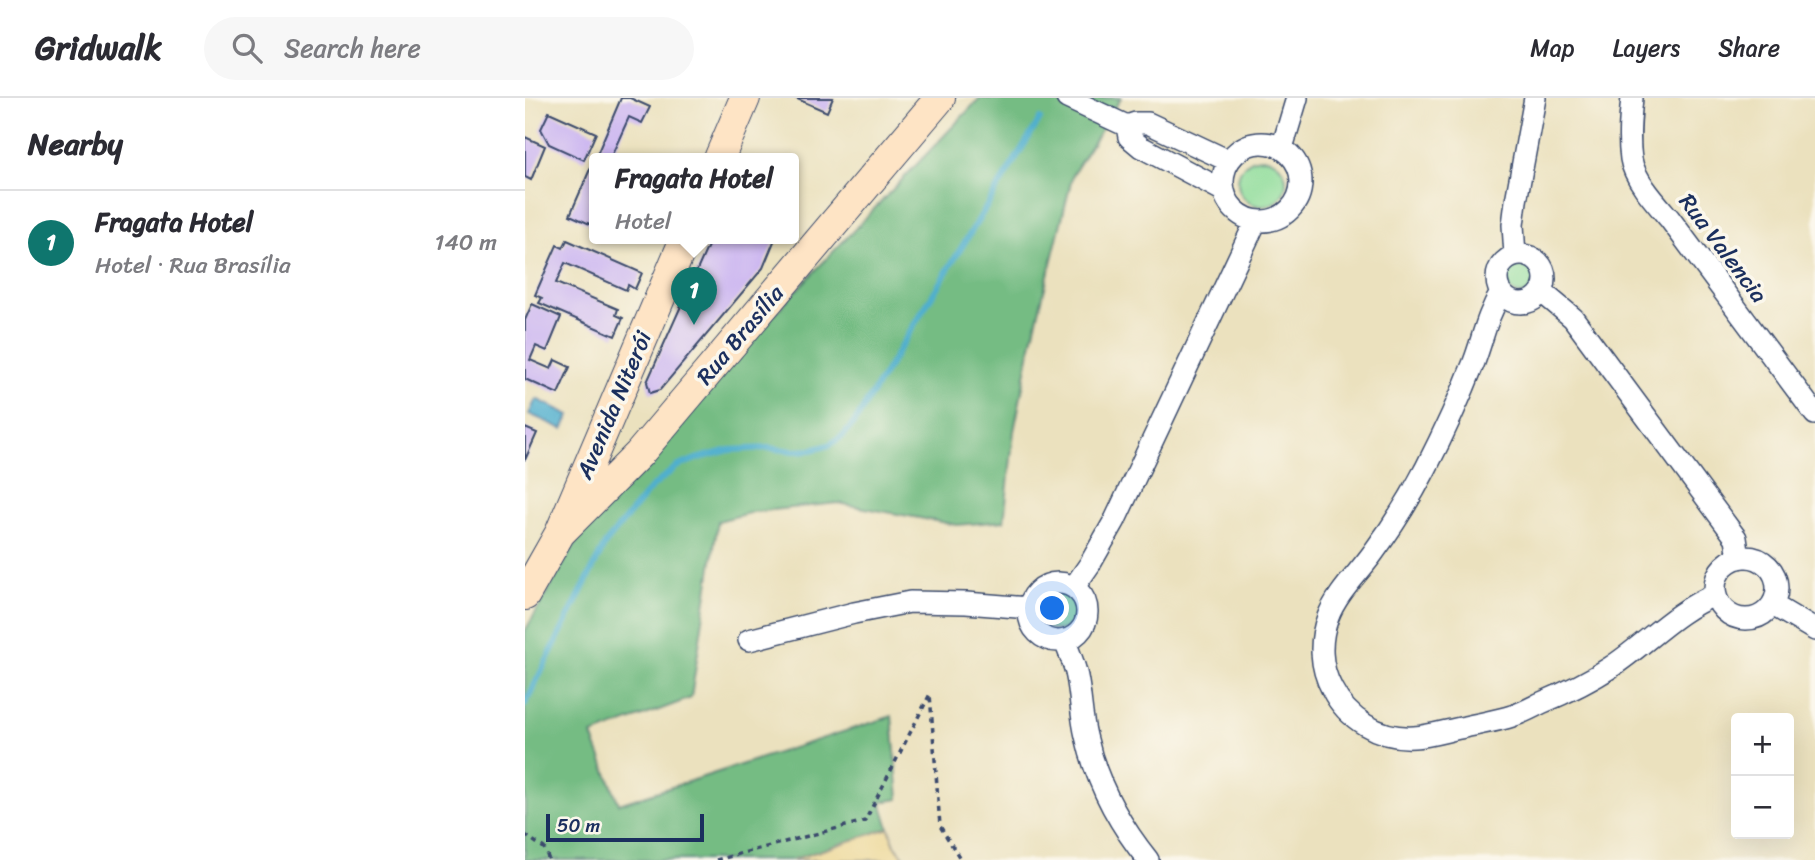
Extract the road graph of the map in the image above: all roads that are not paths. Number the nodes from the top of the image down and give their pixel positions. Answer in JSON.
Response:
{"nodes":[{"id":1,"x":745,"y":98,"type":"edge"},
{"id":2,"x":940,"y":98,"type":"edge"},
{"id":3,"x":1067,"y":98,"type":"edge"},
{"id":4,"x":1297,"y":98,"type":"edge"},
{"id":5,"x":1535,"y":98,"type":"edge"},
{"id":6,"x":1632,"y":98,"type":"edge"},
{"id":7,"x":1128,"y":127,"type":"junction"},
{"id":8,"x":1282,"y":148,"type":"junction"},
{"id":9,"x":722,"y":153,"type":"edge"},
{"id":10,"x":1229,"y":161,"type":"junction"},
{"id":11,"x":1224,"y":191,"type":"junction"},
{"id":12,"x":1256,"y":220,"type":"junction"},
{"id":13,"x":683,"y":244,"type":"edge"},
{"id":14,"x":1515,"y":255,"type":"junction"},
{"id":15,"x":1542,"y":292,"type":"junction"},
{"id":16,"x":1501,"y":293,"type":"junction"},
{"id":17,"x":1815,"y":414,"type":"edge"},
{"id":18,"x":560,"y":533,"type":"junction"},
{"id":19,"x":1738,"y":558,"type":"junction"},
{"id":20,"x":1074,"y":587,"type":"junction"},
{"id":21,"x":525,"y":595,"type":"edge"},
{"id":22,"x":1716,"y":596,"type":"junction"},
{"id":23,"x":1773,"y":605,"type":"junction"},
{"id":24,"x":1029,"y":608,"type":"junction"},
{"id":25,"x":1815,"y":630,"type":"edge"},
{"id":26,"x":749,"y":640,"type":"dead end"},
{"id":27,"x":1065,"y":641,"type":"junction"},
{"id":28,"x":1148,"y":860,"type":"edge"}],
"edges":[{"from":1,"to":9,"type":"street"},
{"from":2,"to":18,"type":"street","name":"Rua Brasília"},
{"from":3,"to":7,"type":"street"},
{"from":4,"to":8,"type":"street"},
{"from":5,"to":14,"type":"street"},
{"from":6,"to":17,"type":"street","name":"Rua Valencia"},
{"from":7,"to":10,"type":"street"},
{"from":7,"to":11,"type":"street"},
{"from":8,"to":10,"type":"street"},
{"from":8,"to":12,"type":"street"},
{"from":10,"to":11,"type":"street"},
{"from":11,"to":12,"type":"street"},
{"from":12,"to":20,"type":"street"},
{"from":13,"to":18,"type":"street","name":"Avenida Niterói"},
{"from":14,"to":15,"type":"street"},
{"from":14,"to":16,"type":"street"},
{"from":15,"to":16,"type":"street"},
{"from":15,"to":19,"type":"street"},
{"from":16,"to":22,"type":"street"},
{"from":18,"to":21,"type":"street"},
{"from":19,"to":22,"type":"street"},
{"from":19,"to":23,"type":"street"},
{"from":20,"to":24,"type":"street"},
{"from":20,"to":27,"type":"street"},
{"from":22,"to":23,"type":"street"},
{"from":23,"to":25,"type":"street"},
{"from":24,"to":26,"type":"street"},
{"from":24,"to":27,"type":"street"},
{"from":27,"to":28,"type":"street"}]}
